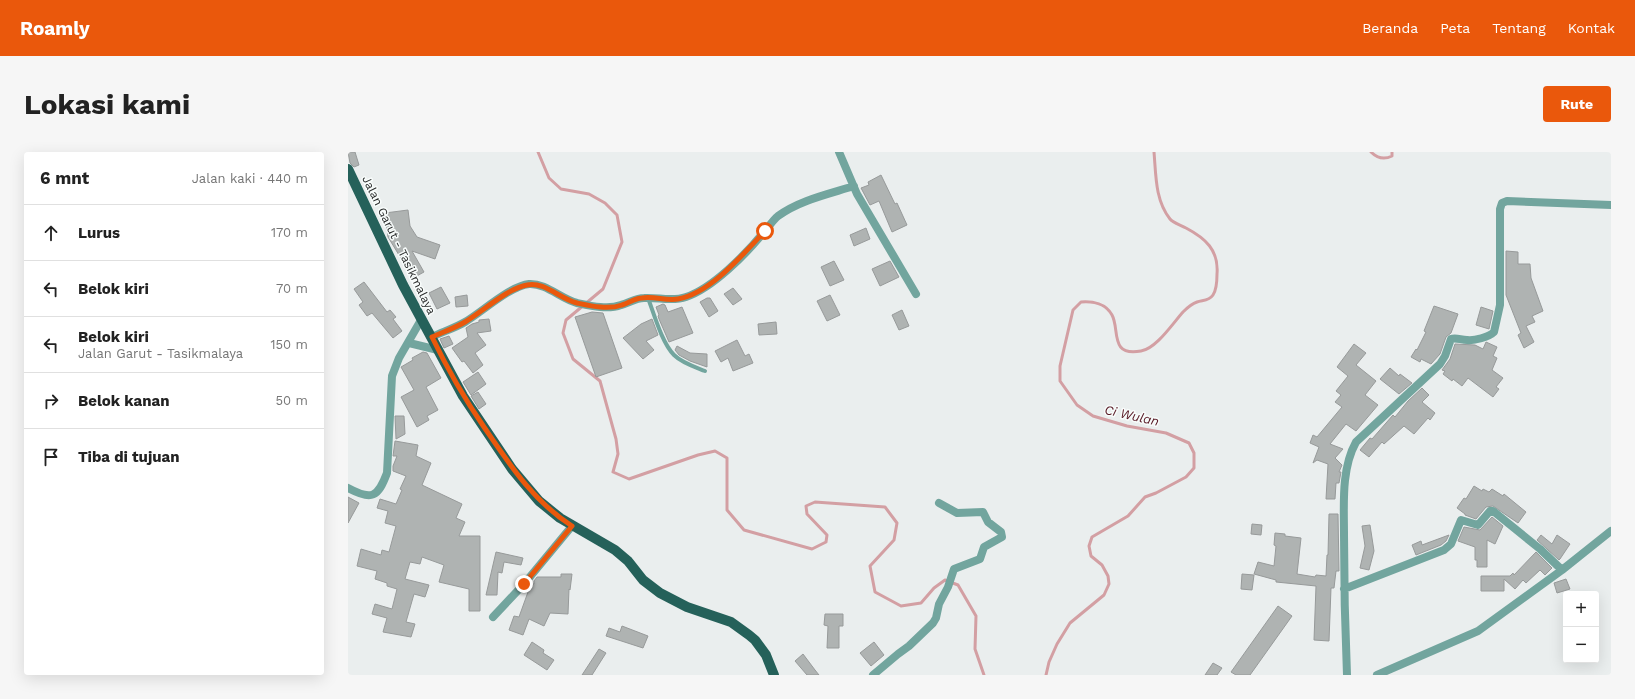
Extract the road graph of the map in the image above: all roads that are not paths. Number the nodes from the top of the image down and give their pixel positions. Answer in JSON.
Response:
{"nodes":[{"id":1,"x":839,"y":152,"type":"edge"},
{"id":2,"x":348,"y":169,"type":"edge"},
{"id":3,"x":854,"y":186,"type":"junction"},
{"id":4,"x":1611,"y":205,"type":"edge"},
{"id":5,"x":916,"y":294,"type":"dead end"},
{"id":6,"x":648,"y":298,"type":"junction"},
{"id":7,"x":422,"y":320,"type":"junction"},
{"id":8,"x":432,"y":337,"type":"junction"},
{"id":9,"x":409,"y":342,"type":"junction"},
{"id":10,"x":438,"y":350,"type":"junction"},
{"id":11,"x":705,"y":371,"type":"dead end"},
{"id":12,"x":348,"y":488,"type":"edge"},
{"id":13,"x":939,"y":503,"type":"dead end"},
{"id":14,"x":572,"y":526,"type":"junction"},
{"id":15,"x":1611,"y":531,"type":"edge"},
{"id":16,"x":1562,"y":570,"type":"junction"},
{"id":17,"x":1344,"y":589,"type":"junction"},
{"id":18,"x":493,"y":617,"type":"dead end"},
{"id":19,"x":774,"y":675,"type":"edge"},
{"id":20,"x":873,"y":675,"type":"edge"},
{"id":21,"x":1347,"y":675,"type":"edge"},
{"id":22,"x":1377,"y":675,"type":"edge"}],
"edges":[{"from":1,"to":3,"type":"street"},
{"from":2,"to":7,"type":"main road","name":"Jalan Garut - Tasikmalaya"},
{"from":3,"to":5,"type":"street"},
{"from":3,"to":6,"type":"street"},
{"from":4,"to":17,"type":"street"},
{"from":6,"to":8,"type":"street"},
{"from":6,"to":11,"type":"lane"},
{"from":7,"to":8,"type":"main road","name":"Jalan Garut - Tasikmalaya"},
{"from":7,"to":9,"type":"street"},
{"from":8,"to":10,"type":"main road","name":"Jalan Garut - Tasikmalaya"},
{"from":9,"to":10,"type":"street"},
{"from":9,"to":12,"type":"street"},
{"from":10,"to":14,"type":"main road","name":"Jalan Garut - Tasikmalaya"},
{"from":13,"to":20,"type":"street"},
{"from":14,"to":18,"type":"street"},
{"from":14,"to":19,"type":"main road","name":"Jalan Garut - Tasikmalaya"},
{"from":15,"to":16,"type":"street"},
{"from":16,"to":17,"type":"street"},
{"from":16,"to":22,"type":"street"},
{"from":17,"to":21,"type":"street"}]}
